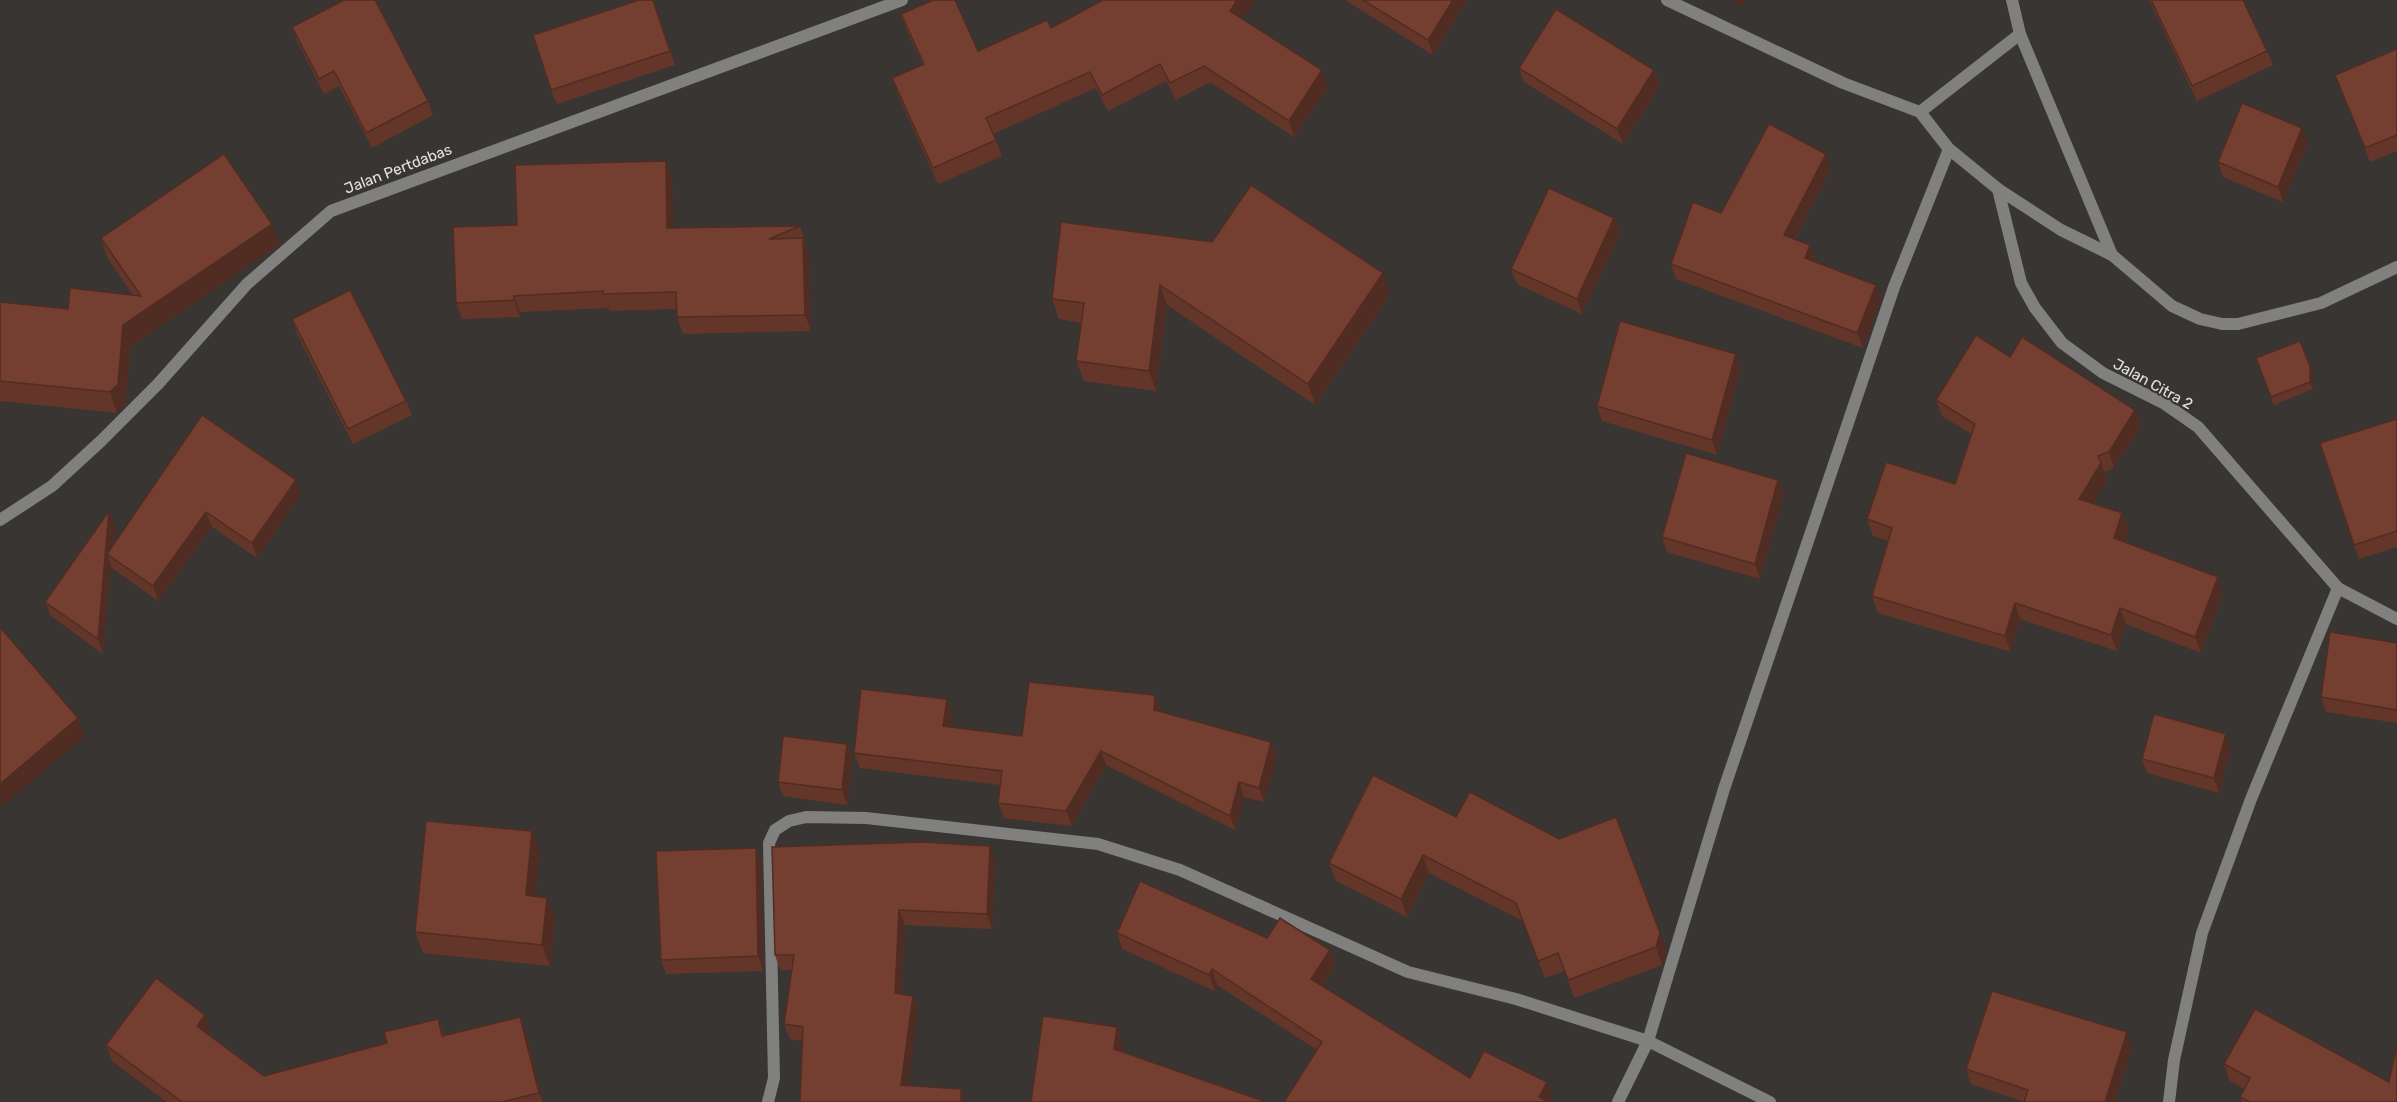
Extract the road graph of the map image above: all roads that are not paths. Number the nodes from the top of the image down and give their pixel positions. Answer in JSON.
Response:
{"nodes":[{"id":1,"x":902,"y":0,"type":"edge"},
{"id":2,"x":1667,"y":0,"type":"edge"},
{"id":3,"x":2012,"y":0,"type":"edge"},
{"id":4,"x":2020,"y":34,"type":"junction"},
{"id":5,"x":1920,"y":112,"type":"junction"},
{"id":6,"x":1949,"y":149,"type":"junction"},
{"id":7,"x":1998,"y":189,"type":"junction"},
{"id":8,"x":2112,"y":255,"type":"junction"},
{"id":9,"x":2397,"y":267,"type":"edge"},
{"id":10,"x":0,"y":520,"type":"edge"},
{"id":11,"x":2338,"y":588,"type":"junction"},
{"id":12,"x":2397,"y":620,"type":"edge"},
{"id":13,"x":1648,"y":1041,"type":"junction"},
{"id":14,"x":768,"y":1102,"type":"edge"},
{"id":15,"x":1618,"y":1102,"type":"edge"},
{"id":16,"x":1770,"y":1102,"type":"edge"},
{"id":17,"x":2169,"y":1102,"type":"edge"}],
"edges":[{"from":1,"to":10,"type":"street","name":"Jalan Pertdabas"},
{"from":2,"to":5,"type":"street"},
{"from":3,"to":4,"type":"street"},
{"from":4,"to":5,"type":"street"},
{"from":4,"to":8,"type":"street"},
{"from":5,"to":6,"type":"street"},
{"from":6,"to":7,"type":"street"},
{"from":6,"to":13,"type":"street"},
{"from":7,"to":8,"type":"street"},
{"from":7,"to":11,"type":"street","name":"Jalan Citra 2"},
{"from":8,"to":9,"type":"street"},
{"from":11,"to":12,"type":"street","name":"Jalan Citra 2"},
{"from":11,"to":17,"type":"street"},
{"from":13,"to":14,"type":"street"},
{"from":13,"to":15,"type":"street"},
{"from":13,"to":16,"type":"street"}]}
